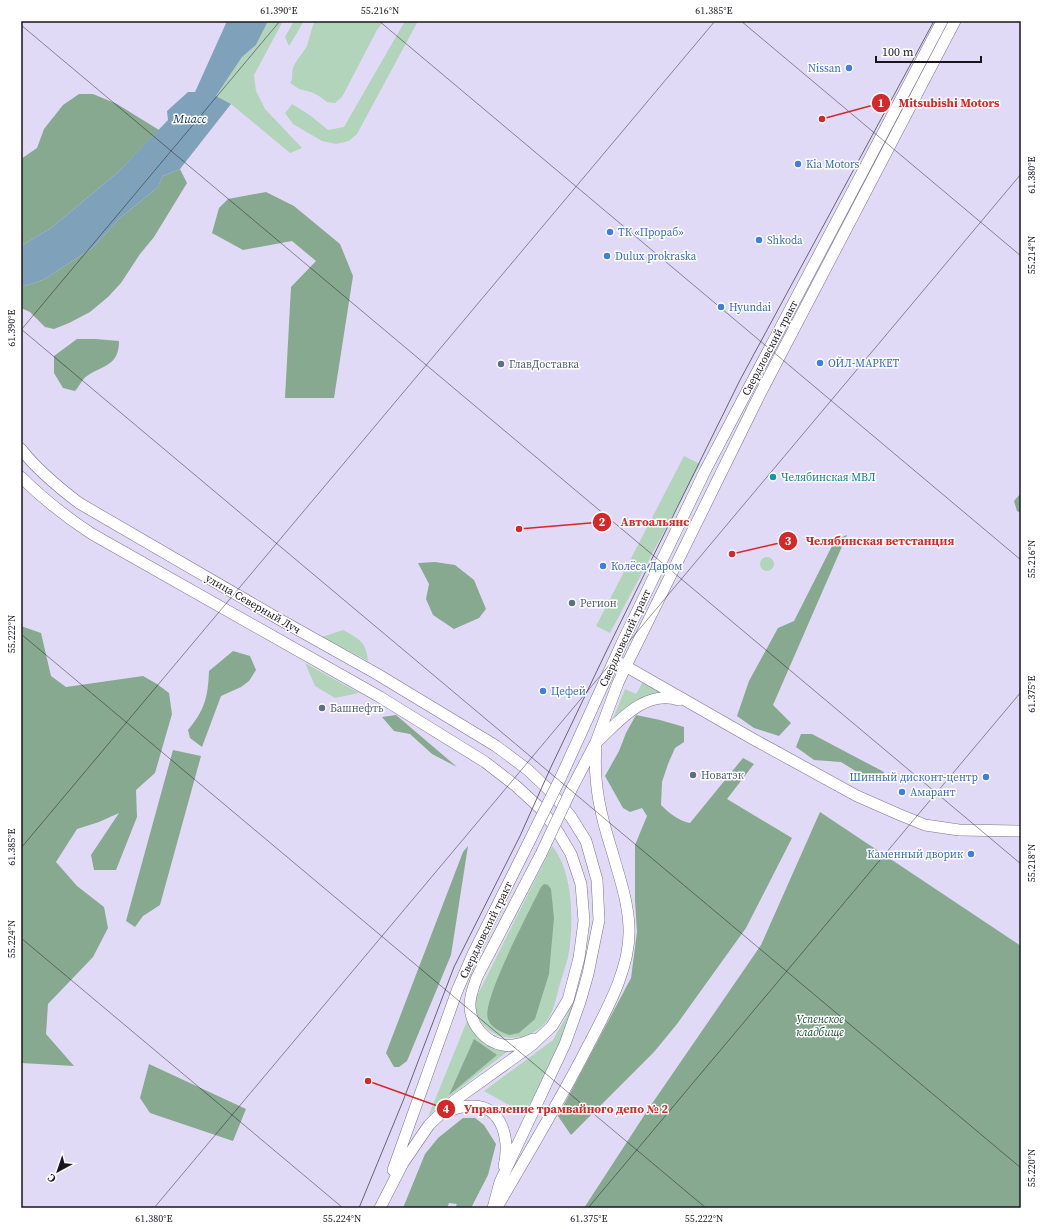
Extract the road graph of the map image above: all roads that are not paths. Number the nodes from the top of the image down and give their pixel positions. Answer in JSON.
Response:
{"nodes":[{"id":1,"x":942,"y":21,"type":"edge"},
{"id":2,"x":955,"y":21,"type":"edge"},
{"id":3,"x":21,"y":449,"type":"edge"},
{"id":4,"x":21,"y":477,"type":"edge"},
{"id":5,"x":615,"y":660,"type":"junction"},
{"id":6,"x":626,"y":666,"type":"junction"},
{"id":7,"x":689,"y":703,"type":"junction"},
{"id":8,"x":596,"y":742,"type":"junction"},
{"id":9,"x":1021,"y":831,"type":"edge"},
{"id":10,"x":552,"y":1026,"type":"junction"},
{"id":11,"x":429,"y":1125,"type":"junction"},
{"id":12,"x":500,"y":1182,"type":"junction"},
{"id":13,"x":380,"y":1208,"type":"edge"},
{"id":14,"x":493,"y":1208,"type":"edge"},
{"id":15,"x":496,"y":1208,"type":"edge"}],
"edges":[{"from":1,"to":5,"type":"main road","name":"Свердловский тракт"},
{"from":2,"to":6,"type":"main road","name":"Свердловский тракт"},
{"from":3,"to":12,"type":"main road","name":"улица Северный Луч"},
{"from":4,"to":10,"type":"main road","name":"улица Северный Луч"},
{"from":5,"to":6,"type":"main road"},
{"from":5,"to":13,"type":"main road","name":"Свердловский тракт","bridge":true},
{"from":6,"to":7,"type":"main road"},
{"from":6,"to":8,"type":"main road","name":"Свердловский тракт"},
{"from":7,"to":8,"type":"main road"},
{"from":7,"to":9,"type":"main road"},
{"from":8,"to":10,"type":"main road","name":"Свердловский тракт","bridge":true},
{"from":8,"to":15,"type":"main road","name":"Свердловский тракт"},
{"from":10,"to":11,"type":"main road"},
{"from":11,"to":12,"type":"main road"},
{"from":11,"to":13,"type":"main road"},
{"from":12,"to":14,"type":"main road"}]}
